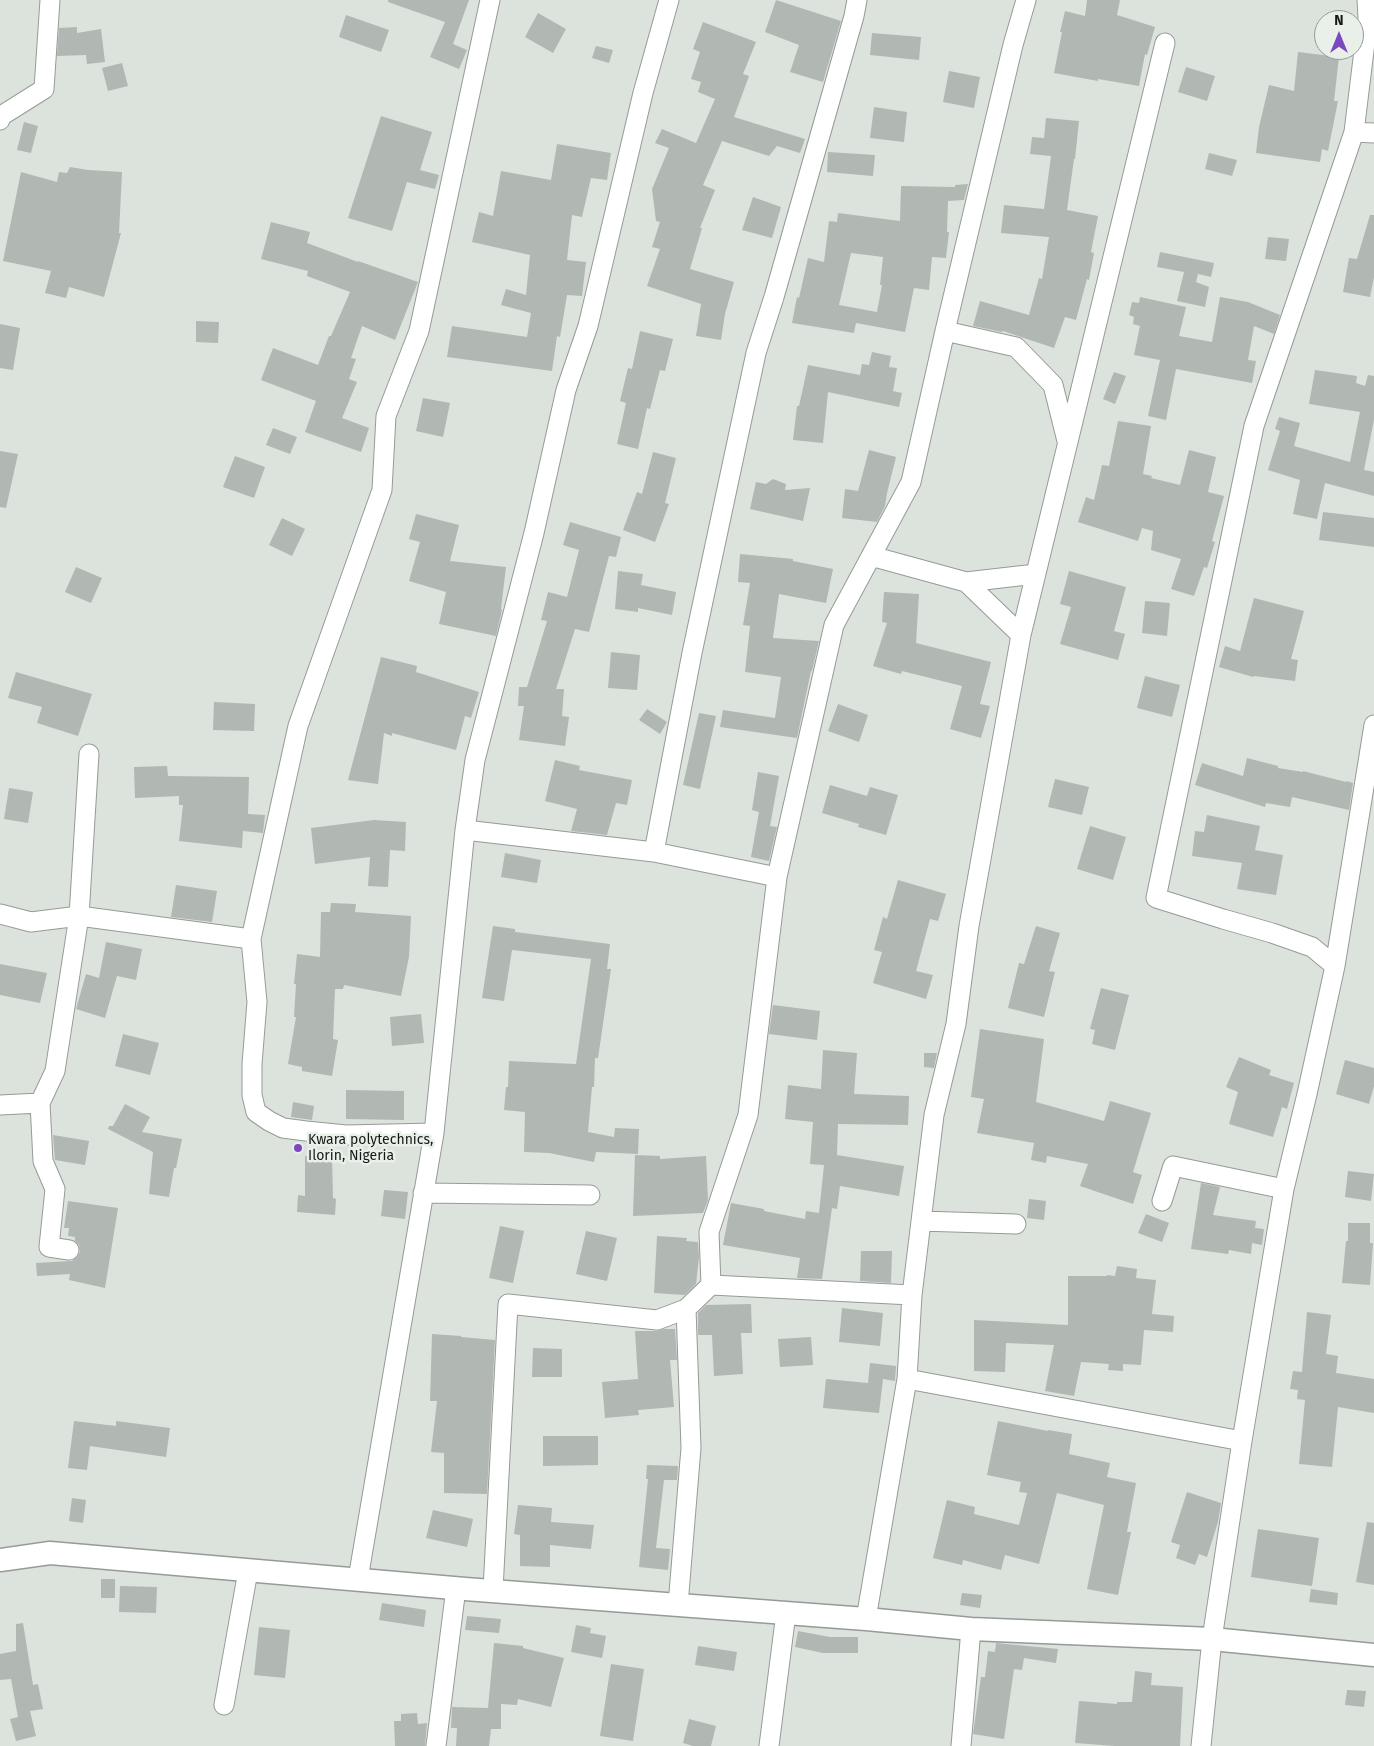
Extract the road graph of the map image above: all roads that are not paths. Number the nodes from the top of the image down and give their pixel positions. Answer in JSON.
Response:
{"nodes":[{"id":1,"x":50,"y":0,"type":"edge"},
{"id":2,"x":490,"y":0,"type":"edge"},
{"id":3,"x":669,"y":0,"type":"edge"},
{"id":4,"x":857,"y":0,"type":"edge"},
{"id":5,"x":1026,"y":0,"type":"edge"},
{"id":6,"x":1367,"y":0,"type":"edge"},
{"id":7,"x":1165,"y":43,"type":"dead end"},
{"id":8,"x":0,"y":120,"type":"edge"},
{"id":9,"x":1354,"y":132,"type":"junction"},
{"id":10,"x":1374,"y":133,"type":"edge"},
{"id":11,"x":945,"y":331,"type":"junction"},
{"id":12,"x":1068,"y":445,"type":"junction"},
{"id":13,"x":872,"y":556,"type":"junction"},
{"id":14,"x":1036,"y":574,"type":"junction"},
{"id":15,"x":966,"y":582,"type":"junction"},
{"id":16,"x":1021,"y":635,"type":"junction"},
{"id":17,"x":1373,"y":733,"type":"edge"},
{"id":18,"x":89,"y":754,"type":"dead end"},
{"id":19,"x":465,"y":830,"type":"junction"},
{"id":20,"x":654,"y":852,"type":"junction"},
{"id":21,"x":777,"y":878,"type":"junction"},
{"id":22,"x":0,"y":914,"type":"edge"},
{"id":23,"x":79,"y":916,"type":"junction"},
{"id":24,"x":250,"y":939,"type":"junction"},
{"id":25,"x":1335,"y":966,"type":"junction"},
{"id":26,"x":40,"y":1103,"type":"junction"},
{"id":27,"x":0,"y":1106,"type":"edge"},
{"id":28,"x":434,"y":1133,"type":"junction"},
{"id":29,"x":1284,"y":1189,"type":"junction"},
{"id":30,"x":423,"y":1193,"type":"junction"},
{"id":31,"x":590,"y":1195,"type":"dead end"},
{"id":32,"x":1162,"y":1201,"type":"dead end"},
{"id":33,"x":921,"y":1221,"type":"junction"},
{"id":34,"x":1016,"y":1224,"type":"dead end"},
{"id":35,"x":69,"y":1250,"type":"dead end"},
{"id":36,"x":711,"y":1285,"type":"junction"},
{"id":37,"x":912,"y":1296,"type":"junction"},
{"id":38,"x":686,"y":1310,"type":"junction"},
{"id":39,"x":907,"y":1380,"type":"junction"},
{"id":40,"x":1242,"y":1441,"type":"junction"},
{"id":41,"x":0,"y":1560,"type":"edge"},
{"id":42,"x":248,"y":1571,"type":"junction"},
{"id":43,"x":358,"y":1579,"type":"junction"},
{"id":44,"x":456,"y":1588,"type":"junction"},
{"id":45,"x":493,"y":1590,"type":"junction"},
{"id":46,"x":678,"y":1605,"type":"junction"},
{"id":47,"x":786,"y":1613,"type":"junction"},
{"id":48,"x":866,"y":1619,"type":"junction"},
{"id":49,"x":971,"y":1630,"type":"junction"},
{"id":50,"x":1212,"y":1639,"type":"junction"},
{"id":51,"x":1374,"y":1655,"type":"edge"},
{"id":52,"x":224,"y":1704,"type":"dead end"},
{"id":53,"x":436,"y":1746,"type":"edge"},
{"id":54,"x":769,"y":1746,"type":"edge"},
{"id":55,"x":961,"y":1746,"type":"edge"},
{"id":56,"x":1201,"y":1746,"type":"edge"}],
"edges":[{"from":1,"to":8,"type":"street"},
{"from":2,"to":24,"type":"street"},
{"from":3,"to":19,"type":"street"},
{"from":4,"to":20,"type":"street"},
{"from":5,"to":11,"type":"street"},
{"from":6,"to":9,"type":"street"},
{"from":7,"to":12,"type":"street"},
{"from":9,"to":10,"type":"street"},
{"from":9,"to":25,"type":"street"},
{"from":11,"to":12,"type":"street"},
{"from":11,"to":13,"type":"street"},
{"from":12,"to":14,"type":"street"},
{"from":13,"to":15,"type":"street"},
{"from":13,"to":21,"type":"street"},
{"from":14,"to":15,"type":"street"},
{"from":14,"to":16,"type":"street"},
{"from":15,"to":16,"type":"street"},
{"from":16,"to":33,"type":"street"},
{"from":17,"to":25,"type":"street"},
{"from":18,"to":23,"type":"street"},
{"from":19,"to":20,"type":"street"},
{"from":19,"to":28,"type":"street"},
{"from":20,"to":21,"type":"street"},
{"from":21,"to":36,"type":"street"},
{"from":22,"to":23,"type":"street"},
{"from":23,"to":24,"type":"street"},
{"from":23,"to":26,"type":"street"},
{"from":24,"to":28,"type":"street"},
{"from":25,"to":29,"type":"street"},
{"from":26,"to":27,"type":"street"},
{"from":26,"to":35,"type":"street"},
{"from":28,"to":30,"type":"street"},
{"from":29,"to":32,"type":"street"},
{"from":29,"to":40,"type":"street"},
{"from":30,"to":31,"type":"street"},
{"from":30,"to":43,"type":"street"},
{"from":33,"to":34,"type":"street"},
{"from":33,"to":37,"type":"street"},
{"from":36,"to":37,"type":"street"},
{"from":36,"to":38,"type":"street"},
{"from":37,"to":39,"type":"street"},
{"from":38,"to":45,"type":"street"},
{"from":38,"to":46,"type":"street"},
{"from":39,"to":40,"type":"street"},
{"from":39,"to":48,"type":"street"},
{"from":40,"to":50,"type":"street"},
{"from":41,"to":42,"type":"street"},
{"from":42,"to":43,"type":"street"},
{"from":42,"to":52,"type":"street"},
{"from":43,"to":44,"type":"street"},
{"from":44,"to":45,"type":"street"},
{"from":44,"to":53,"type":"street"},
{"from":45,"to":46,"type":"street"},
{"from":46,"to":47,"type":"street"},
{"from":47,"to":48,"type":"street"},
{"from":47,"to":54,"type":"street"},
{"from":48,"to":49,"type":"street"},
{"from":49,"to":50,"type":"street"},
{"from":49,"to":55,"type":"street"},
{"from":50,"to":51,"type":"street"},
{"from":50,"to":56,"type":"street"}]}
